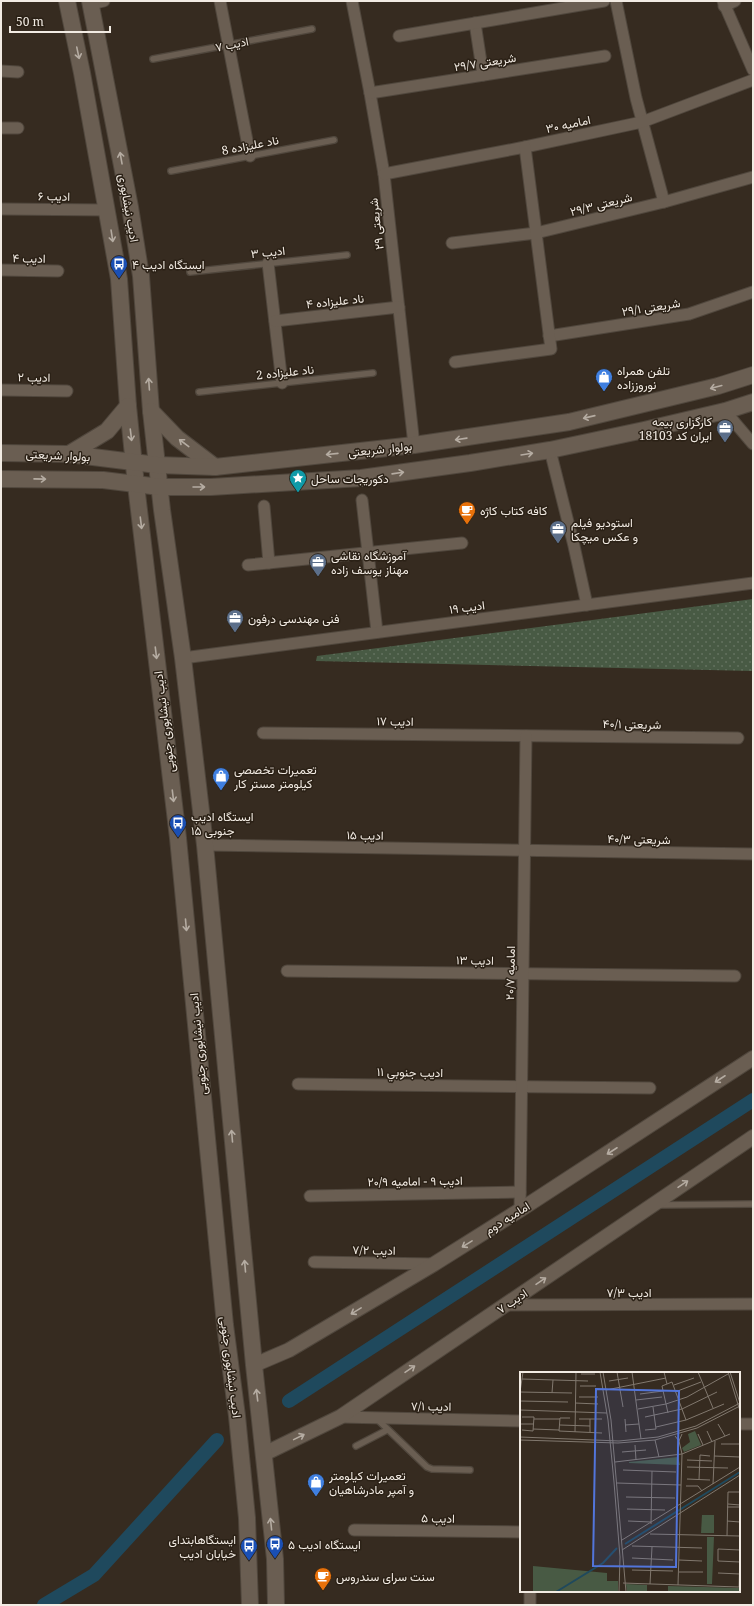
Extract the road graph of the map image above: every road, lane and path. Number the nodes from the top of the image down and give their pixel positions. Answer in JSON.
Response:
{"nodes":[{"id":1,"x":67,"y":1,"type":"edge"},
{"id":2,"x":220,"y":1,"type":"edge"},
{"id":3,"x":352,"y":1,"type":"edge"},
{"id":4,"x":604,"y":1,"type":"edge"},
{"id":5,"x":616,"y":1,"type":"edge"},
{"id":6,"x":736,"y":1,"type":"edge"},
{"id":7,"x":95,"y":2,"type":"edge"},
{"id":8,"x":723,"y":4,"type":"edge"},
{"id":9,"x":475,"y":23,"type":"junction"},
{"id":10,"x":312,"y":29,"type":"dead end"},
{"id":11,"x":399,"y":36,"type":"dead end"},
{"id":12,"x":229,"y":45,"type":"junction"},
{"id":13,"x":605,"y":56,"type":"dead end"},
{"id":14,"x":153,"y":60,"type":"dead end"},
{"id":15,"x":753,"y":70,"type":"edge"},
{"id":16,"x":1,"y":71,"type":"edge"},
{"id":17,"x":18,"y":72,"type":"dead end"},
{"id":18,"x":483,"y":75,"type":"junction"},
{"id":19,"x":753,"y":80,"type":"edge"},
{"id":20,"x":370,"y":93,"type":"junction"},
{"id":21,"x":642,"y":122,"type":"junction"},
{"id":22,"x":1,"y":128,"type":"edge"},
{"id":23,"x":18,"y":128,"type":"dead end"},
{"id":24,"x":334,"y":140,"type":"dead end"},
{"id":25,"x":525,"y":147,"type":"junction"},
{"id":26,"x":250,"y":156,"type":"junction"},
{"id":27,"x":171,"y":171,"type":"dead end"},
{"id":28,"x":384,"y":174,"type":"junction"},
{"id":29,"x":753,"y":176,"type":"edge"},
{"id":30,"x":664,"y":202,"type":"junction"},
{"id":31,"x":1,"y":209,"type":"edge"},
{"id":32,"x":108,"y":210,"type":"junction"},
{"id":33,"x":536,"y":233,"type":"junction"},
{"id":34,"x":452,"y":243,"type":"dead end"},
{"id":35,"x":347,"y":255,"type":"dead end"},
{"id":36,"x":268,"y":263,"type":"junction"},
{"id":37,"x":1,"y":270,"type":"edge"},
{"id":38,"x":58,"y":271,"type":"dead end"},
{"id":39,"x":190,"y":272,"type":"dead end"},
{"id":40,"x":753,"y":292,"type":"edge"},
{"id":41,"x":399,"y":307,"type":"junction"},
{"id":42,"x":275,"y":321,"type":"junction"},
{"id":43,"x":549,"y":336,"type":"junction"},
{"id":44,"x":455,"y":362,"type":"dead end"},
{"id":45,"x":373,"y":373,"type":"dead end"},
{"id":46,"x":753,"y":375,"type":"edge"},
{"id":47,"x":282,"y":383,"type":"junction"},
{"id":48,"x":1,"y":390,"type":"edge"},
{"id":49,"x":67,"y":391,"type":"dead end"},
{"id":50,"x":199,"y":392,"type":"dead end"},
{"id":51,"x":753,"y":402,"type":"edge"},
{"id":52,"x":128,"y":406,"type":"junction"},
{"id":53,"x":725,"y":410,"type":"junction"},
{"id":54,"x":151,"y":411,"type":"junction"},
{"id":55,"x":753,"y":444,"type":"edge"},
{"id":56,"x":414,"y":445,"type":"junction"},
{"id":57,"x":550,"y":450,"type":"junction"},
{"id":58,"x":1,"y":453,"type":"edge"},
{"id":59,"x":69,"y":454,"type":"junction"},
{"id":60,"x":134,"y":463,"type":"junction"},
{"id":61,"x":157,"y":465,"type":"junction"},
{"id":62,"x":215,"y":467,"type":"junction"},
{"id":63,"x":1,"y":479,"type":"edge"},
{"id":64,"x":136,"y":485,"type":"junction"},
{"id":65,"x":160,"y":487,"type":"junction"},
{"id":66,"x":362,"y":500,"type":"dead end"},
{"id":67,"x":264,"y":506,"type":"dead end"},
{"id":68,"x":462,"y":543,"type":"dead end"},
{"id":69,"x":367,"y":552,"type":"junction"},
{"id":70,"x":269,"y":563,"type":"junction"},
{"id":71,"x":248,"y":565,"type":"dead end"},
{"id":72,"x":753,"y":583,"type":"edge"},
{"id":73,"x":588,"y":605,"type":"junction"},
{"id":74,"x":377,"y":632,"type":"junction"},
{"id":75,"x":183,"y":658,"type":"junction"},
{"id":76,"x":263,"y":733,"type":"dead end"},
{"id":77,"x":526,"y":736,"type":"junction"},
{"id":78,"x":738,"y":738,"type":"dead end"},
{"id":79,"x":205,"y":845,"type":"junction"},
{"id":80,"x":525,"y":851,"type":"junction"},
{"id":81,"x":753,"y":854,"type":"edge"},
{"id":82,"x":287,"y":971,"type":"dead end"},
{"id":83,"x":523,"y":974,"type":"junction"},
{"id":84,"x":735,"y":976,"type":"dead end"},
{"id":85,"x":753,"y":1058,"type":"edge"},
{"id":86,"x":298,"y":1084,"type":"dead end"},
{"id":87,"x":522,"y":1087,"type":"junction"},
{"id":88,"x":650,"y":1088,"type":"dead end"},
{"id":89,"x":753,"y":1137,"type":"edge"},
{"id":90,"x":520,"y":1192,"type":"junction"},
{"id":91,"x":310,"y":1196,"type":"dead end"},
{"id":92,"x":753,"y":1204,"type":"edge"},
{"id":93,"x":653,"y":1205,"type":"junction"},
{"id":94,"x":520,"y":1210,"type":"junction"},
{"id":95,"x":314,"y":1262,"type":"dead end"},
{"id":96,"x":434,"y":1264,"type":"junction"},
{"id":97,"x":753,"y":1304,"type":"edge"},
{"id":98,"x":505,"y":1305,"type":"junction"},
{"id":99,"x":254,"y":1365,"type":"junction"},
{"id":100,"x":340,"y":1417,"type":"junction"},
{"id":101,"x":376,"y":1418,"type":"junction"},
{"id":102,"x":520,"y":1421,"type":"edge"},
{"id":103,"x":740,"y":1424,"type":"edge"},
{"id":104,"x":753,"y":1424,"type":"edge"},
{"id":105,"x":387,"y":1430,"type":"junction"},
{"id":106,"x":356,"y":1446,"type":"dead end"},
{"id":107,"x":264,"y":1454,"type":"junction"},
{"id":108,"x":470,"y":1470,"type":"dead end"},
{"id":109,"x":354,"y":1530,"type":"dead end"},
{"id":110,"x":520,"y":1532,"type":"edge"},
{"id":111,"x":530,"y":1592,"type":"edge"},
{"id":112,"x":250,"y":1605,"type":"edge"},
{"id":113,"x":276,"y":1605,"type":"edge"},
{"id":114,"x":530,"y":1605,"type":"edge"}],
"edges":[{"from":1,"to":32,"type":"main road","name":"ادیب نیشابوری","one_way":true},
{"from":2,"to":12,"type":"street"},
{"from":3,"to":20,"type":"street","name":"شریعتی ۲۹"},
{"from":4,"to":9,"type":"street"},
{"from":5,"to":21,"type":"street"},
{"from":6,"to":8,"type":"street"},
{"from":54,"to":7,"type":"main road","name":"ادیب نیشابوری","one_way":true},
{"from":8,"to":15,"type":"street"},
{"from":9,"to":11,"type":"street"},
{"from":9,"to":18,"type":"street"},
{"from":10,"to":12,"type":"lane","name":"ادیب ۷"},
{"from":12,"to":14,"type":"lane","name":"ادیب ۷"},
{"from":12,"to":26,"type":"street"},
{"from":13,"to":18,"type":"street","name":"شریعتی ۲۹/۷"},
{"from":16,"to":17,"type":"street"},
{"from":18,"to":20,"type":"street","name":"شریعتی ۲۹/۷"},
{"from":19,"to":21,"type":"street","name":"امامیه ۳۰"},
{"from":20,"to":28,"type":"street","name":"شریعتی ۲۹"},
{"from":21,"to":25,"type":"street","name":"امامیه ۳۰"},
{"from":21,"to":30,"type":"street"},
{"from":22,"to":23,"type":"street"},
{"from":24,"to":26,"type":"lane","name":"ناد علیزاده 8"},
{"from":25,"to":28,"type":"street","name":"امامیه ۳۰"},
{"from":25,"to":33,"type":"street"},
{"from":26,"to":27,"type":"lane","name":"ناد علیزاده 8"},
{"from":28,"to":41,"type":"street","name":"شریعتی ۲۹"},
{"from":29,"to":30,"type":"street","name":"شریعتی ۲۹/۳"},
{"from":30,"to":33,"type":"street","name":"شریعتی ۲۹/۳"},
{"from":31,"to":32,"type":"street","name":"ادیب ۶"},
{"from":32,"to":52,"type":"main road","name":"ادیب نیشابوری","one_way":true},
{"from":33,"to":34,"type":"street","name":"شریعتی ۲۹/۳"},
{"from":33,"to":43,"type":"street"},
{"from":35,"to":36,"type":"lane","name":"ادیب ۳"},
{"from":36,"to":39,"type":"lane","name":"ادیب ۳"},
{"from":36,"to":42,"type":"street"},
{"from":37,"to":38,"type":"street","name":"ادیب ۴"},
{"from":40,"to":43,"type":"street","name":"شریعتی ۲۹/۱"},
{"from":41,"to":42,"type":"street","name":"ناد علیزاده ۴"},
{"from":41,"to":56,"type":"street","name":"شریعتی ۲۹"},
{"from":42,"to":47,"type":"street"},
{"from":43,"to":44,"type":"street"},
{"from":45,"to":47,"type":"lane","name":"ناد علیزاده 2"},
{"from":46,"to":56,"type":"main road","name":"بولوار شریعتی","one_way":true},
{"from":47,"to":50,"type":"lane","name":"ناد علیزاده 2"},
{"from":48,"to":49,"type":"street","name":"ادیب ۲"},
{"from":51,"to":53,"type":"main road","name":"بولوار شریعتی"},
{"from":52,"to":59,"type":"main road"},
{"from":52,"to":60,"type":"main road","name":"ادیب نیشابوری","one_way":true},
{"from":53,"to":55,"type":"street"},
{"from":53,"to":57,"type":"main road","name":"بولوار شریعتی"},
{"from":54,"to":61,"type":"main road","name":"ادیب نیشابوری"},
{"from":62,"to":54,"type":"main road","one_way":true},
{"from":56,"to":62,"type":"main road","name":"بولوار شریعتی","one_way":true},
{"from":65,"to":57,"type":"main road","name":"بولوار شریعتی","one_way":true},
{"from":57,"to":73,"type":"street"},
{"from":58,"to":59,"type":"main road","name":"بولوار شریعتی"},
{"from":59,"to":60,"type":"main road","name":"بولوار شریعتی"},
{"from":60,"to":61,"type":"main road","name":"بولوار شریعتی"},
{"from":60,"to":64,"type":"main road","name":"ادیب نیشابوری جنوبی"},
{"from":61,"to":62,"type":"main road","name":"بولوار شریعتی"},
{"from":61,"to":65,"type":"main road","name":"ادیب نیشابوری"},
{"from":63,"to":64,"type":"main road","name":"بولوار شریعتی","one_way":true},
{"from":64,"to":65,"type":"main road","name":"بولوار شریعتی"},
{"from":64,"to":112,"type":"main road","name":"ادیب نیشابوری جنوبی","one_way":true},
{"from":65,"to":75,"type":"main road","name":"ادیب نیشابوری جنوبی"},
{"from":66,"to":69,"type":"street"},
{"from":67,"to":70,"type":"street"},
{"from":68,"to":69,"type":"street"},
{"from":69,"to":70,"type":"street"},
{"from":69,"to":74,"type":"street"},
{"from":70,"to":71,"type":"street"},
{"from":72,"to":73,"type":"street","name":"ادیب ۱۹"},
{"from":73,"to":74,"type":"street","name":"ادیب ۱۹"},
{"from":74,"to":75,"type":"street","name":"ادیب ۱۹"},
{"from":75,"to":79,"type":"main road","name":"ادیب نیشابوری جنوبی"},
{"from":76,"to":77,"type":"street","name":"ادیب ۱۷"},
{"from":77,"to":78,"type":"street","name":"شریعتی ۴۰/۱"},
{"from":77,"to":80,"type":"street","name":"امامیه ۲۰/۷"},
{"from":79,"to":80,"type":"street","name":"ادیب ۱۵"},
{"from":99,"to":79,"type":"main road","name":"ادیب نیشابوری جنوبی","one_way":true},
{"from":80,"to":81,"type":"street","name":"شریعتی ۴۰/۳"},
{"from":80,"to":83,"type":"street","name":"امامیه ۲۰/۷"},
{"from":82,"to":83,"type":"street","name":"ادیب ۱۳"},
{"from":83,"to":84,"type":"street","name":"ادیب ۱۳"},
{"from":83,"to":87,"type":"street","name":"امامیه ۲۰/۷"},
{"from":85,"to":94,"type":"street","name":"امامیه دوم","one_way":true},
{"from":86,"to":87,"type":"street","name":"ادیب جنوبي ١١"},
{"from":87,"to":88,"type":"street","name":"ادیب جنوبي ١١"},
{"from":87,"to":90,"type":"street","name":"امامیه ۲۰/۷"},
{"from":93,"to":89,"type":"street","name":"ادیب ۷","one_way":true},
{"from":90,"to":91,"type":"street","name":"ادیب ۹ - امامیه ۲۰/۹"},
{"from":90,"to":94,"type":"street","name":"امامیه ۲۰/۷"},
{"from":92,"to":93,"type":"lane"},
{"from":98,"to":93,"type":"street","name":"ادیب ۷","one_way":true},
{"from":94,"to":96,"type":"street","name":"امامیه دوم","one_way":true},
{"from":95,"to":96,"type":"street","name":"ادیب ۷/۲"},
{"from":96,"to":99,"type":"street","name":"امامیه دوم","one_way":true},
{"from":97,"to":98,"type":"street","name":"ادیب ۷/۳"},
{"from":100,"to":98,"type":"street","name":"ادیب ۷","one_way":true},
{"from":107,"to":99,"type":"main road","name":"ادیب نیشابوری جنوبی","one_way":true},
{"from":100,"to":101,"type":"street","name":"ادیب ۷/۱"},
{"from":107,"to":100,"type":"street","name":"ادیب ۷","one_way":true},
{"from":101,"to":102,"type":"street","name":"ادیب ۷/۱"},
{"from":101,"to":105,"type":"lane"},
{"from":103,"to":104,"type":"street"},
{"from":105,"to":106,"type":"lane"},
{"from":105,"to":108,"type":"lane"},
{"from":113,"to":107,"type":"main road","name":"ادیب نیشابوری جنوبی","one_way":true},
{"from":109,"to":110,"type":"street","name":"ادیب ۵"},
{"from":111,"to":114,"type":"street"}]}
